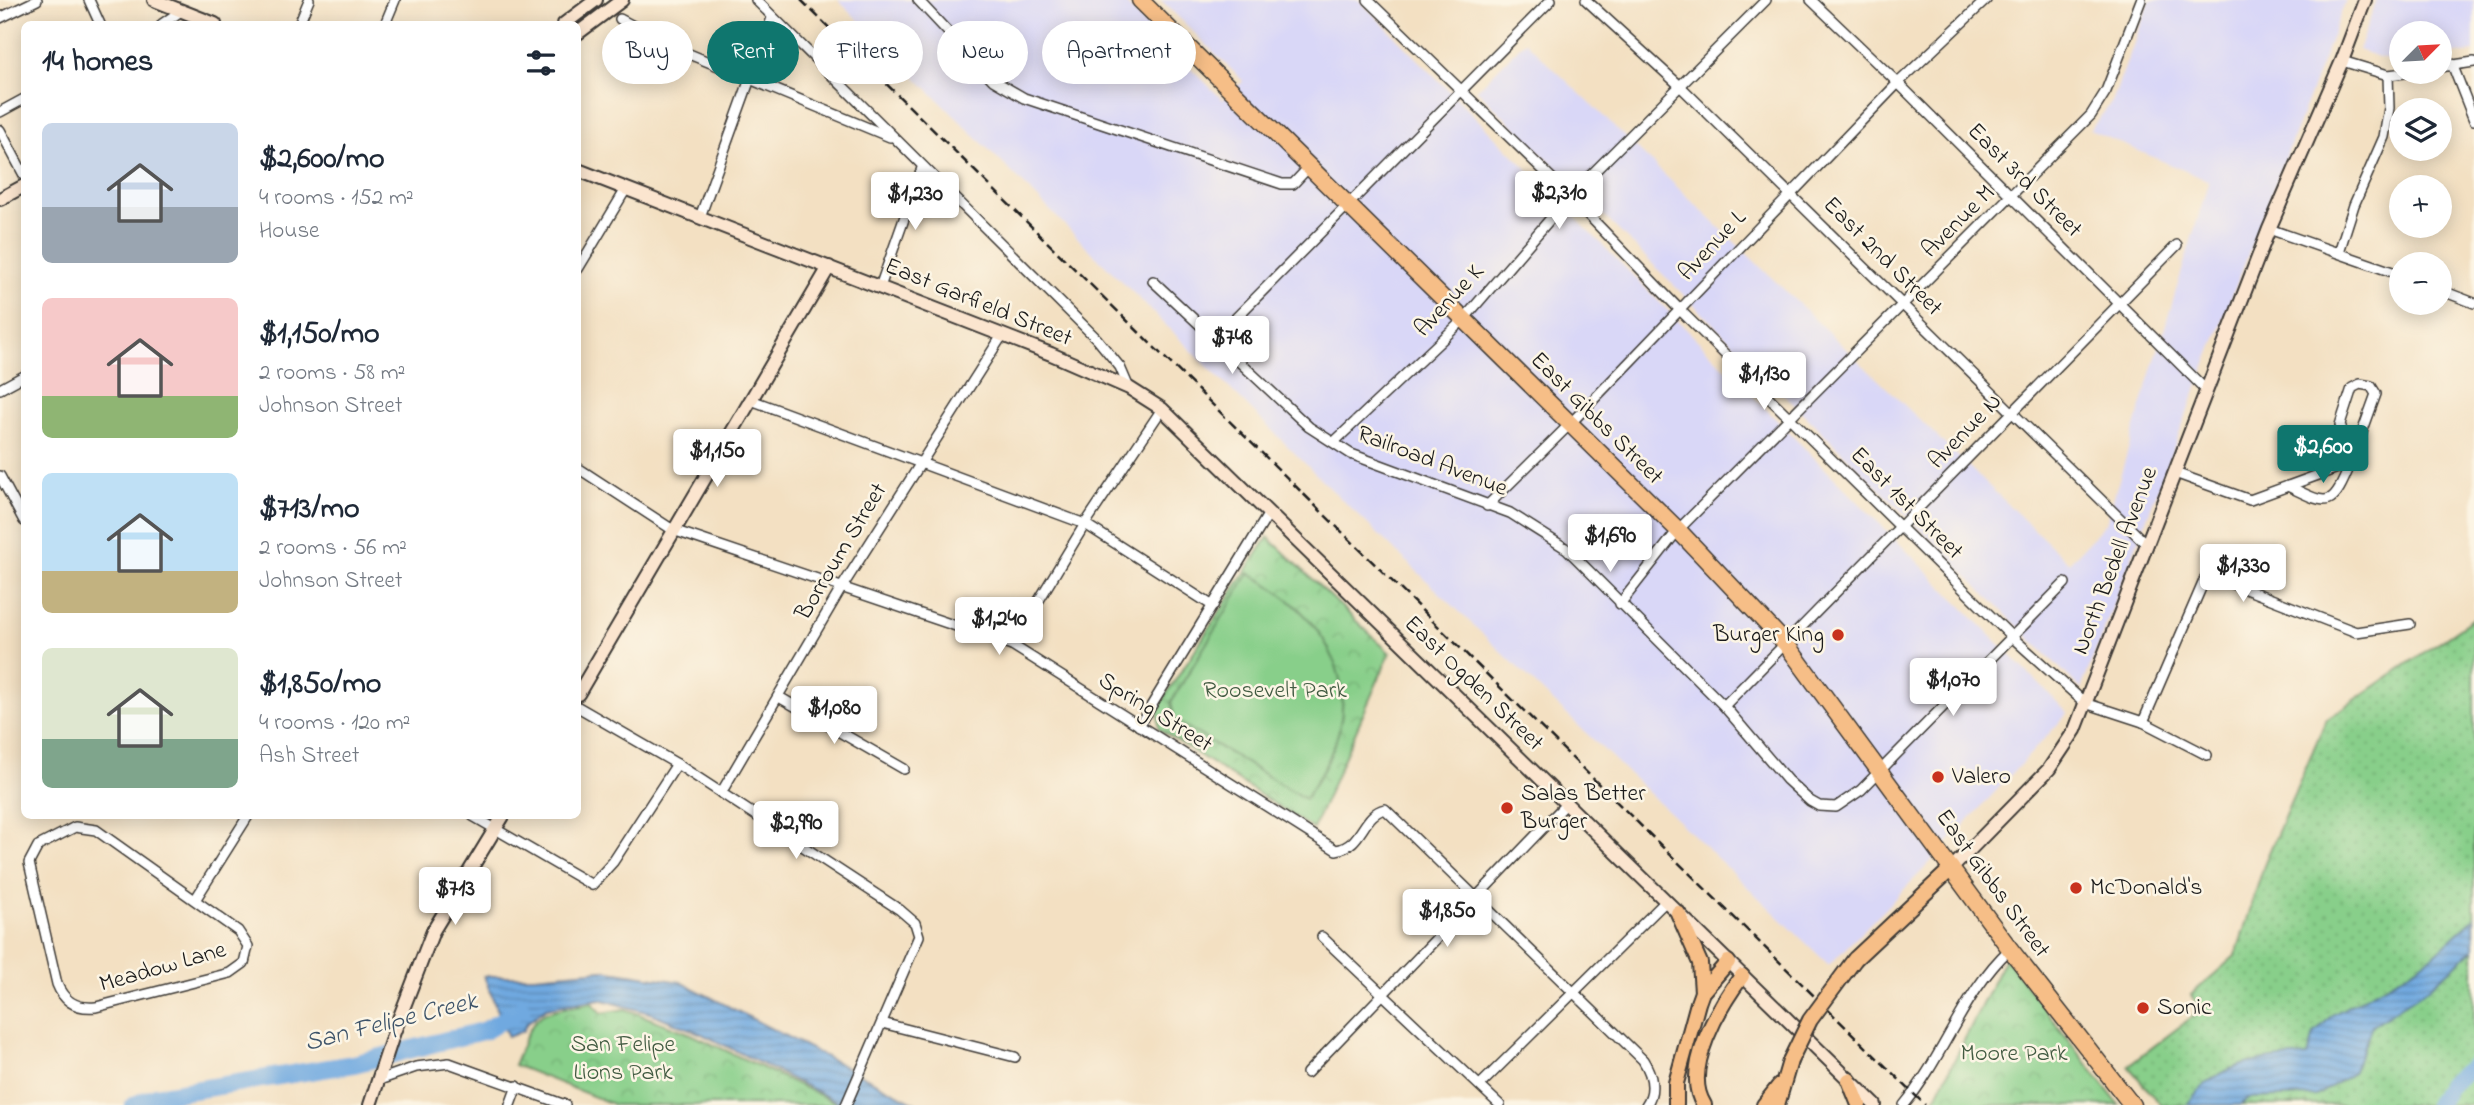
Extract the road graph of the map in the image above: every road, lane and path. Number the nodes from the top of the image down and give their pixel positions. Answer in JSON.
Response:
{"nodes":[{"id":1,"x":37,"y":0,"type":"edge"},
{"id":2,"x":89,"y":0,"type":"edge"},
{"id":3,"x":154,"y":0,"type":"edge"},
{"id":4,"x":309,"y":0,"type":"edge"},
{"id":5,"x":395,"y":0,"type":"edge"},
{"id":6,"x":596,"y":0,"type":"edge"},
{"id":7,"x":622,"y":0,"type":"edge"},
{"id":8,"x":756,"y":0,"type":"edge"},
{"id":9,"x":918,"y":0,"type":"edge"},
{"id":10,"x":1140,"y":0,"type":"edge"},
{"id":11,"x":1368,"y":0,"type":"edge"},
{"id":12,"x":1551,"y":0,"type":"edge"},
{"id":13,"x":1586,"y":0,"type":"edge"},
{"id":14,"x":1766,"y":0,"type":"edge"},
{"id":15,"x":1811,"y":0,"type":"edge"},
{"id":16,"x":1986,"y":0,"type":"edge"},
{"id":17,"x":2141,"y":0,"type":"edge"},
{"id":18,"x":2365,"y":0,"type":"edge"},
{"id":19,"x":181,"y":11,"type":"junction"},
{"id":20,"x":0,"y":18,"type":"edge"},
{"id":21,"x":772,"y":18,"type":"junction"},
{"id":22,"x":620,"y":19,"type":"dead end"},
{"id":23,"x":99,"y":21,"type":"edge"},
{"id":24,"x":167,"y":21,"type":"edge"},
{"id":25,"x":207,"y":21,"type":"edge"},
{"id":26,"x":300,"y":21,"type":"edge"},
{"id":27,"x":386,"y":21,"type":"edge"},
{"id":28,"x":568,"y":21,"type":"edge"},
{"id":29,"x":771,"y":21,"type":"edge"},
{"id":30,"x":581,"y":31,"type":"edge"},
{"id":31,"x":707,"y":61,"type":"edge"},
{"id":32,"x":2342,"y":61,"type":"junction"},
{"id":33,"x":2474,"y":62,"type":"edge"},
{"id":34,"x":2452,"y":64,"type":"joint"},
{"id":35,"x":2388,"y":75,"type":"joint"},
{"id":36,"x":1898,"y":83,"type":"junction"},
{"id":37,"x":748,"y":84,"type":"edge"},
{"id":38,"x":762,"y":84,"type":"edge"},
{"id":39,"x":1679,"y":85,"type":"junction"},
{"id":40,"x":1461,"y":92,"type":"junction"},
{"id":41,"x":21,"y":101,"type":"edge"},
{"id":42,"x":0,"y":112,"type":"edge"},
{"id":43,"x":2474,"y":120,"type":"edge"},
{"id":44,"x":0,"y":130,"type":"edge"},
{"id":45,"x":895,"y":139,"type":"junction"},
{"id":46,"x":922,"y":167,"type":"junction"},
{"id":47,"x":1309,"y":167,"type":"junction"},
{"id":48,"x":21,"y":169,"type":"edge"},
{"id":49,"x":581,"y":171,"type":"edge"},
{"id":50,"x":21,"y":188,"type":"edge"},
{"id":51,"x":626,"y":189,"type":"junction"},
{"id":52,"x":1790,"y":193,"type":"junction"},
{"id":53,"x":1570,"y":196,"type":"junction"},
{"id":54,"x":2012,"y":197,"type":"junction"},
{"id":55,"x":0,"y":199,"type":"edge"},
{"id":56,"x":1348,"y":206,"type":"junction"},
{"id":57,"x":700,"y":217,"type":"junction"},
{"id":58,"x":2269,"y":229,"type":"junction"},
{"id":59,"x":2177,"y":245,"type":"dead end"},
{"id":60,"x":2339,"y":252,"type":"junction"},
{"id":61,"x":581,"y":264,"type":"edge"},
{"id":62,"x":829,"y":267,"type":"junction"},
{"id":63,"x":2389,"y":271,"type":"edge"},
{"id":64,"x":1153,"y":281,"type":"dead end"},
{"id":65,"x":880,"y":287,"type":"junction"},
{"id":66,"x":2452,"y":295,"type":"edge"},
{"id":67,"x":2119,"y":302,"type":"junction"},
{"id":68,"x":2474,"y":303,"type":"edge"},
{"id":69,"x":1903,"y":304,"type":"junction"},
{"id":70,"x":1680,"y":310,"type":"junction"},
{"id":71,"x":1463,"y":320,"type":"junction"},
{"id":72,"x":1003,"y":334,"type":"junction"},
{"id":73,"x":1215,"y":339,"type":"junction"},
{"id":74,"x":21,"y":378,"type":"edge"},
{"id":75,"x":1129,"y":388,"type":"junction"},
{"id":76,"x":0,"y":389,"type":"edge"},
{"id":77,"x":2207,"y":391,"type":"junction"},
{"id":78,"x":751,"y":400,"type":"junction"},
{"id":79,"x":1162,"y":409,"type":"junction"},
{"id":80,"x":2013,"y":412,"type":"junction"},
{"id":81,"x":1791,"y":417,"type":"junction"},
{"id":82,"x":1569,"y":425,"type":"junction"},
{"id":83,"x":1334,"y":442,"type":"junction"},
{"id":84,"x":2358,"y":443,"type":"junction"},
{"id":85,"x":920,"y":461,"type":"junction"},
{"id":86,"x":2351,"y":463,"type":"junction"},
{"id":87,"x":581,"y":470,"type":"edge"},
{"id":88,"x":2175,"y":473,"type":"junction"},
{"id":89,"x":0,"y":476,"type":"edge"},
{"id":90,"x":2288,"y":486,"type":"junction"},
{"id":91,"x":1487,"y":506,"type":"junction"},
{"id":92,"x":1269,"y":513,"type":"junction"},
{"id":93,"x":21,"y":515,"type":"edge"},
{"id":94,"x":1085,"y":524,"type":"junction"},
{"id":95,"x":1901,"y":526,"type":"junction"},
{"id":96,"x":673,"y":530,"type":"junction"},
{"id":97,"x":1678,"y":530,"type":"junction"},
{"id":98,"x":2147,"y":545,"type":"junction"},
{"id":99,"x":2065,"y":583,"type":"dead end"},
{"id":100,"x":842,"y":587,"type":"junction"},
{"id":101,"x":1620,"y":604,"type":"junction"},
{"id":102,"x":1213,"y":606,"type":"junction"},
{"id":103,"x":2410,"y":624,"type":"dead end"},
{"id":104,"x":2013,"y":638,"type":"junction"},
{"id":105,"x":1786,"y":644,"type":"junction"},
{"id":106,"x":1012,"y":645,"type":"junction"},
{"id":107,"x":581,"y":689,"type":"edge"},
{"id":108,"x":779,"y":697,"type":"junction"},
{"id":109,"x":2085,"y":703,"type":"junction"},
{"id":110,"x":1724,"y":706,"type":"junction"},
{"id":111,"x":581,"y":709,"type":"edge"},
{"id":112,"x":2143,"y":722,"type":"junction"},
{"id":113,"x":1139,"y":726,"type":"junction"},
{"id":114,"x":2207,"y":755,"type":"dead end"},
{"id":115,"x":677,"y":764,"type":"junction"},
{"id":116,"x":904,"y":769,"type":"dead end"},
{"id":117,"x":1879,"y":770,"type":"junction"},
{"id":118,"x":721,"y":793,"type":"junction"},
{"id":119,"x":1566,"y":804,"type":"junction"},
{"id":120,"x":246,"y":819,"type":"edge"},
{"id":121,"x":478,"y":819,"type":"edge"},
{"id":122,"x":501,"y":819,"type":"edge"},
{"id":123,"x":495,"y":829,"type":"junction"},
{"id":124,"x":1952,"y":868,"type":"junction"},
{"id":125,"x":1476,"y":897,"type":"junction"},
{"id":126,"x":195,"y":900,"type":"junction"},
{"id":127,"x":1666,"y":901,"type":"junction"},
{"id":128,"x":1678,"y":913,"type":"junction"},
{"id":129,"x":1322,"y":937,"type":"dead end"},
{"id":130,"x":2010,"y":949,"type":"junction"},
{"id":131,"x":1728,"y":962,"type":"junction"},
{"id":132,"x":1742,"y":976,"type":"junction"},
{"id":133,"x":1573,"y":992,"type":"junction"},
{"id":134,"x":1702,"y":992,"type":"junction"},
{"id":135,"x":1383,"y":994,"type":"junction"},
{"id":136,"x":882,"y":1023,"type":"junction"},
{"id":137,"x":1015,"y":1057,"type":"dead end"},
{"id":138,"x":1307,"y":1073,"type":"dead end"},
{"id":139,"x":379,"y":1080,"type":"junction"},
{"id":140,"x":1849,"y":1080,"type":"junction"},
{"id":141,"x":1782,"y":1083,"type":"junction"},
{"id":142,"x":1479,"y":1085,"type":"junction"},
{"id":143,"x":517,"y":1086,"type":"junction"},
{"id":144,"x":370,"y":1105,"type":"edge"},
{"id":145,"x":510,"y":1105,"type":"edge"},
{"id":146,"x":565,"y":1105,"type":"edge"},
{"id":147,"x":846,"y":1105,"type":"edge"},
{"id":148,"x":1500,"y":1105,"type":"edge"},
{"id":149,"x":1646,"y":1105,"type":"edge"},
{"id":150,"x":1676,"y":1105,"type":"edge"},
{"id":151,"x":1704,"y":1105,"type":"edge"},
{"id":152,"x":1764,"y":1105,"type":"edge"},
{"id":153,"x":1777,"y":1105,"type":"edge"},
{"id":154,"x":1785,"y":1105,"type":"edge"},
{"id":155,"x":1858,"y":1105,"type":"edge"},
{"id":156,"x":1875,"y":1105,"type":"edge"},
{"id":157,"x":1905,"y":1105,"type":"edge"},
{"id":158,"x":2132,"y":1105,"type":"edge"}],
"edges":[{"from":1,"to":20,"type":"street"},
{"from":2,"to":23,"type":"street"},
{"from":3,"to":19,"type":"main road"},
{"from":4,"to":26,"type":"street"},
{"from":5,"to":27,"type":"street"},
{"from":6,"to":28,"type":"main road"},
{"from":7,"to":30,"type":"main road"},
{"from":8,"to":21,"type":"street"},
{"from":9,"to":47,"type":"street"},
{"from":10,"to":47,"type":"highway","name":"East Gibbs Street"},
{"from":11,"to":40,"type":"street","name":"East 1st Street"},
{"from":12,"to":40,"type":"street"},
{"from":13,"to":39,"type":"street","name":"East 2nd Street"},
{"from":14,"to":39,"type":"street","name":"Avenue K"},
{"from":15,"to":36,"type":"street","name":"East 3rd Street"},
{"from":16,"to":36,"type":"street","name":"Avenue L"},
{"from":17,"to":54,"type":"street","name":"Avenue M"},
{"from":18,"to":32,"type":"main road","name":"North Bedell Avenue"},
{"from":19,"to":24,"type":"street"},
{"from":19,"to":25,"type":"main road"},
{"from":21,"to":29,"type":"street"},
{"from":21,"to":45,"type":"street"},
{"from":22,"to":31,"type":"street"},
{"from":32,"to":35,"type":"street"},
{"from":32,"to":58,"type":"main road","name":"North Bedell Avenue"},
{"from":33,"to":34,"type":"street"},
{"from":34,"to":43,"type":"street"},
{"from":35,"to":60,"type":"street"},
{"from":36,"to":52,"type":"street","name":"Avenue L"},
{"from":36,"to":54,"type":"street","name":"East 3rd Street"},
{"from":37,"to":57,"type":"street"},
{"from":38,"to":45,"type":"street"},
{"from":39,"to":52,"type":"street","name":"East 2nd Street"},
{"from":39,"to":53,"type":"street","name":"Avenue K"},
{"from":40,"to":53,"type":"street","name":"East 1st Street"},
{"from":40,"to":56,"type":"street"},
{"from":41,"to":42,"type":"street"},
{"from":44,"to":48,"type":"street"},
{"from":45,"to":46,"type":"street"},
{"from":46,"to":65,"type":"street"},
{"from":46,"to":75,"type":"street"},
{"from":47,"to":56,"type":"highway","name":"East Gibbs Street"},
{"from":49,"to":51,"type":"main road","name":"East Garfield Street"},
{"from":50,"to":55,"type":"main road"},
{"from":51,"to":57,"type":"main road","name":"East Garfield Street"},
{"from":51,"to":61,"type":"street"},
{"from":52,"to":69,"type":"street","name":"East 2nd Street"},
{"from":52,"to":70,"type":"street","name":"Avenue L"},
{"from":53,"to":70,"type":"street","name":"East 1st Street"},
{"from":53,"to":71,"type":"street","name":"Avenue K"},
{"from":54,"to":67,"type":"street","name":"East 3rd Street"},
{"from":54,"to":69,"type":"street","name":"Avenue M"},
{"from":56,"to":71,"type":"highway","name":"East Gibbs Street"},
{"from":56,"to":73,"type":"street"},
{"from":57,"to":62,"type":"main road","name":"East Garfield Street"},
{"from":58,"to":60,"type":"street"},
{"from":58,"to":77,"type":"main road","name":"North Bedell Avenue"},
{"from":59,"to":67,"type":"street","name":"Avenue N"},
{"from":60,"to":63,"type":"street"},
{"from":62,"to":65,"type":"main road","name":"East Garfield Street"},
{"from":62,"to":78,"type":"main road"},
{"from":64,"to":73,"type":"street","name":"Railroad Avenue"},
{"from":65,"to":72,"type":"main road","name":"East Garfield Street"},
{"from":66,"to":68,"type":"street"},
{"from":67,"to":77,"type":"street","name":"East 3rd Street"},
{"from":67,"to":80,"type":"street","name":"Avenue N"},
{"from":69,"to":80,"type":"street","name":"East 2nd Street"},
{"from":69,"to":81,"type":"street","name":"Avenue M"},
{"from":70,"to":81,"type":"street","name":"East 1st Street"},
{"from":70,"to":82,"type":"street","name":"Avenue L"},
{"from":71,"to":82,"type":"highway","name":"East Gibbs Street"},
{"from":71,"to":83,"type":"street","name":"Avenue K"},
{"from":72,"to":75,"type":"main road","name":"East Garfield Street"},
{"from":72,"to":85,"type":"street","name":"Borroum Street"},
{"from":73,"to":83,"type":"street","name":"Railroad Avenue"},
{"from":74,"to":76,"type":"street"},
{"from":75,"to":79,"type":"main road","name":"East Garfield Street"},
{"from":77,"to":88,"type":"main road","name":"North Bedell Avenue"},
{"from":78,"to":85,"type":"street"},
{"from":78,"to":96,"type":"main road"},
{"from":79,"to":92,"type":"main road","name":"East Ogden Street"},
{"from":79,"to":94,"type":"street"},
{"from":80,"to":95,"type":"street","name":"Avenue N"},
{"from":80,"to":98,"type":"street","name":"East 2nd Street"},
{"from":81,"to":95,"type":"street","name":"East 1st Street"},
{"from":81,"to":97,"type":"street","name":"Avenue M"},
{"from":82,"to":91,"type":"street","name":"Avenue L"},
{"from":82,"to":97,"type":"highway","name":"East Gibbs Street"},
{"from":83,"to":91,"type":"street","name":"Railroad Avenue"},
{"from":84,"to":84,"type":"street"},
{"from":84,"to":86,"type":"street"},
{"from":85,"to":94,"type":"street"},
{"from":85,"to":100,"type":"street","name":"Borroum Street"},
{"from":86,"to":90,"type":"street"},
{"from":86,"to":90,"type":"street"},
{"from":87,"to":96,"type":"street","name":"Spring Street"},
{"from":88,"to":90,"type":"street"},
{"from":88,"to":98,"type":"main road","name":"North Bedell Avenue"},
{"from":89,"to":93,"type":"street"},
{"from":91,"to":101,"type":"street","name":"Railroad Avenue"},
{"from":92,"to":102,"type":"street"},
{"from":92,"to":119,"type":"main road","name":"East Ogden Street"},
{"from":94,"to":102,"type":"street"},
{"from":94,"to":106,"type":"street"},
{"from":95,"to":104,"type":"street","name":"East 1st Street"},
{"from":95,"to":105,"type":"street","name":"Avenue N"},
{"from":96,"to":100,"type":"street","name":"Spring Street"},
{"from":96,"to":107,"type":"main road"},
{"from":97,"to":101,"type":"street","name":"Avenue M"},
{"from":97,"to":105,"type":"highway","name":"East Gibbs Street"},
{"from":98,"to":109,"type":"main road","name":"North Bedell Avenue"},
{"from":99,"to":104,"type":"street"},
{"from":100,"to":106,"type":"street","name":"Spring Street"},
{"from":100,"to":108,"type":"street","name":"Borroum Street"},
{"from":101,"to":110,"type":"street","name":"Railroad Avenue"},
{"from":102,"to":113,"type":"street"},
{"from":103,"to":112,"type":"street"},
{"from":104,"to":109,"type":"street","name":"East 1st Street"},
{"from":104,"to":117,"type":"street"},
{"from":105,"to":110,"type":"street","name":"Avenue N"},
{"from":105,"to":117,"type":"highway","name":"East Gibbs Street"},
{"from":106,"to":113,"type":"street","name":"Spring Street"},
{"from":108,"to":116,"type":"street"},
{"from":108,"to":118,"type":"street","name":"Borroum Street"},
{"from":109,"to":112,"type":"street","name":"East 1st Street"},
{"from":109,"to":124,"type":"main road","name":"North Bedell Avenue"},
{"from":110,"to":117,"type":"street","name":"Railroad Avenue"},
{"from":111,"to":115,"type":"street"},
{"from":112,"to":114,"type":"street","name":"East 1st Street"},
{"from":113,"to":125,"type":"street","name":"Spring Street"},
{"from":115,"to":118,"type":"street"},
{"from":115,"to":123,"type":"street"},
{"from":117,"to":124,"type":"highway","name":"East Gibbs Street"},
{"from":118,"to":136,"type":"street"},
{"from":119,"to":125,"type":"street"},
{"from":119,"to":127,"type":"main road","name":"East Ogden Street"},
{"from":120,"to":126,"type":"street"},
{"from":121,"to":123,"type":"street"},
{"from":122,"to":123,"type":"main road"},
{"from":123,"to":139,"type":"main road"},
{"from":124,"to":130,"type":"highway","name":"East Gibbs Street"},
{"from":124,"to":141,"type":"main road","name":"North Bedell Avenue","bridge":true},
{"from":125,"to":133,"type":"street"},
{"from":125,"to":135,"type":"street"},
{"from":126,"to":126,"type":"street","name":"Meadow Lane"},
{"from":127,"to":128,"type":"main road","name":"East Ogden Street"},
{"from":127,"to":133,"type":"street"},
{"from":128,"to":131,"type":"main road","name":"East Ogden Street"},
{"from":128,"to":134,"type":"main road"},
{"from":129,"to":135,"type":"street"},
{"from":130,"to":157,"type":"street"},
{"from":130,"to":158,"type":"highway","name":"East Gibbs Street"},
{"from":131,"to":132,"type":"main road","name":"East Ogden Street"},
{"from":131,"to":134,"type":"main road"},
{"from":132,"to":140,"type":"main road","name":"East Ogden Street"},
{"from":132,"to":151,"type":"main road"},
{"from":133,"to":142,"type":"street"},
{"from":133,"to":149,"type":"street"},
{"from":134,"to":150,"type":"main road"},
{"from":135,"to":138,"type":"street"},
{"from":135,"to":142,"type":"street"},
{"from":136,"to":137,"type":"street"},
{"from":136,"to":147,"type":"street"},
{"from":139,"to":143,"type":"street"},
{"from":139,"to":144,"type":"main road"},
{"from":140,"to":155,"type":"main road"},
{"from":140,"to":156,"type":"main road","name":"East Ogden Street"},
{"from":141,"to":152,"type":"main road"},
{"from":141,"to":153,"type":"main road"},
{"from":141,"to":154,"type":"main road"},
{"from":142,"to":148,"type":"street"},
{"from":143,"to":145,"type":"street"},
{"from":143,"to":146,"type":"street"}]}
